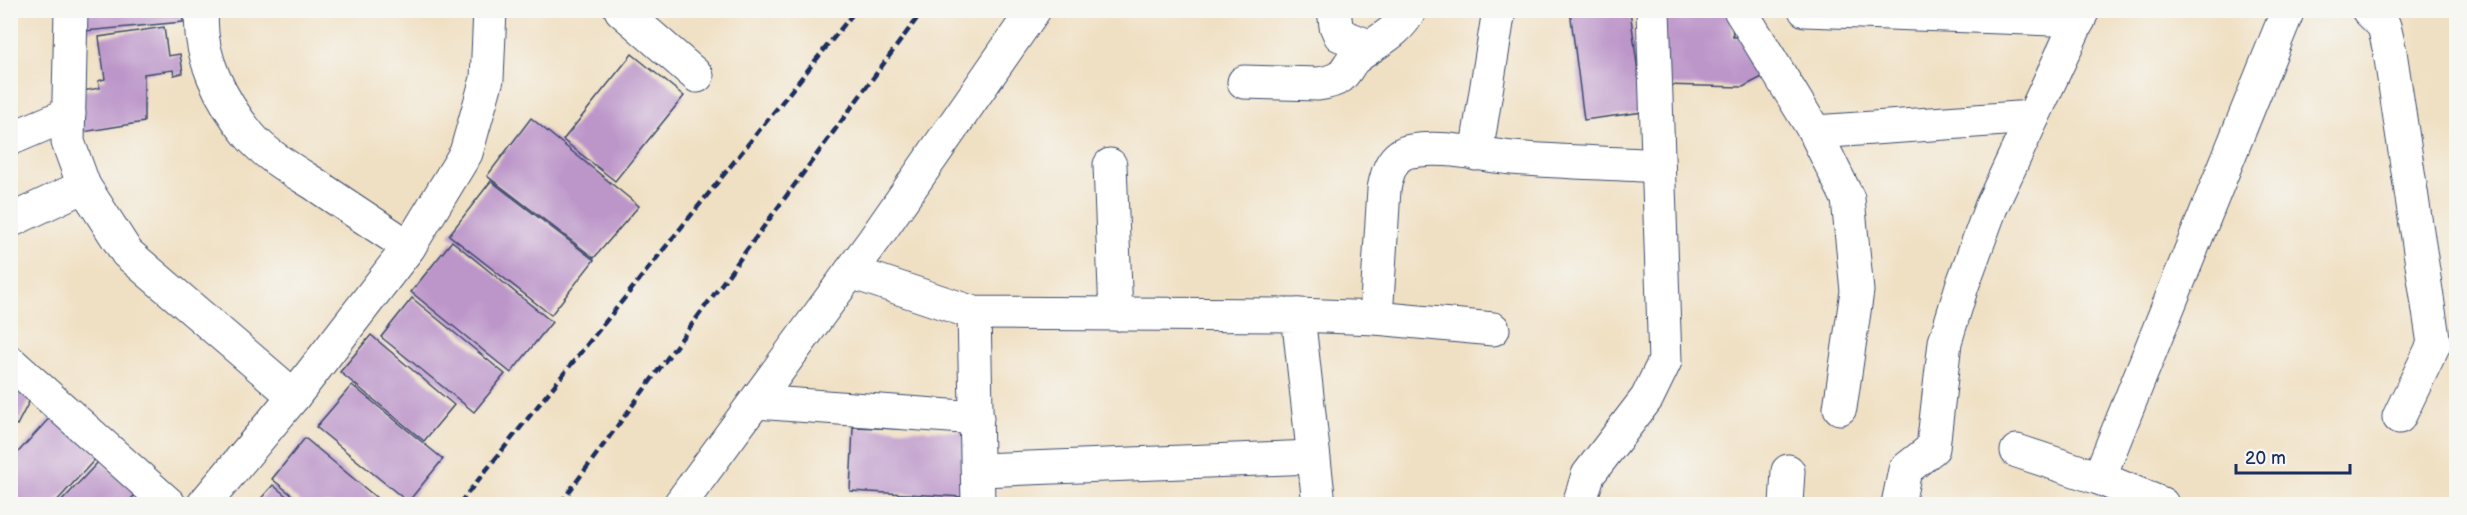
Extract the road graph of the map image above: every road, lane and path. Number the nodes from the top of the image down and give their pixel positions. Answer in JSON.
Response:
{"nodes":[{"id":1,"x":71,"y":10,"type":"edge"},
{"id":2,"x":202,"y":10,"type":"edge"},
{"id":3,"x":490,"y":10,"type":"edge"},
{"id":4,"x":621,"y":10,"type":"edge"},
{"id":5,"x":1034,"y":10,"type":"edge"},
{"id":6,"x":1334,"y":10,"type":"edge"},
{"id":7,"x":1410,"y":10,"type":"edge"},
{"id":8,"x":1499,"y":10,"type":"edge"},
{"id":9,"x":1653,"y":10,"type":"edge"},
{"id":10,"x":1740,"y":10,"type":"edge"},
{"id":11,"x":1805,"y":10,"type":"edge"},
{"id":12,"x":2288,"y":10,"type":"edge"},
{"id":13,"x":2368,"y":10,"type":"edge"},
{"id":14,"x":2081,"y":15,"type":"edge"},
{"id":15,"x":1369,"y":46,"type":"junction"},
{"id":16,"x":697,"y":76,"type":"dead end"},
{"id":17,"x":1244,"y":82,"type":"dead end"},
{"id":18,"x":69,"y":114,"type":"junction"},
{"id":19,"x":2033,"y":117,"type":"junction"},
{"id":20,"x":1815,"y":132,"type":"junction"},
{"id":21,"x":10,"y":139,"type":"edge"},
{"id":22,"x":1476,"y":154,"type":"junction"},
{"id":23,"x":1110,"y":165,"type":"dead end"},
{"id":24,"x":1658,"y":166,"type":"junction"},
{"id":25,"x":84,"y":186,"type":"junction"},
{"id":26,"x":10,"y":221,"type":"edge"},
{"id":27,"x":409,"y":247,"type":"junction"},
{"id":28,"x":851,"y":272,"type":"junction"},
{"id":29,"x":974,"y":313,"type":"junction"},
{"id":30,"x":1116,"y":314,"type":"junction"},
{"id":31,"x":1298,"y":315,"type":"junction"},
{"id":32,"x":1376,"y":318,"type":"junction"},
{"id":33,"x":1493,"y":329,"type":"dead end"},
{"id":34,"x":10,"y":362,"type":"edge"},
{"id":35,"x":294,"y":396,"type":"junction"},
{"id":36,"x":756,"y":402,"type":"junction"},
{"id":37,"x":1840,"y":408,"type":"dead end"},
{"id":38,"x":2399,"y":417,"type":"dead end"},
{"id":39,"x":977,"y":418,"type":"junction"},
{"id":40,"x":2017,"y":451,"type":"dead end"},
{"id":41,"x":1312,"y":457,"type":"junction"},
{"id":42,"x":979,"y":470,"type":"junction"},
{"id":43,"x":1788,"y":471,"type":"dead end"},
{"id":44,"x":2100,"y":478,"type":"junction"},
{"id":45,"x":169,"y":504,"type":"edge"},
{"id":46,"x":204,"y":504,"type":"edge"},
{"id":47,"x":680,"y":504,"type":"edge"},
{"id":48,"x":978,"y":504,"type":"edge"},
{"id":49,"x":1319,"y":504,"type":"edge"},
{"id":50,"x":1579,"y":504,"type":"edge"},
{"id":51,"x":1786,"y":504,"type":"edge"},
{"id":52,"x":1898,"y":504,"type":"edge"},
{"id":53,"x":2162,"y":504,"type":"edge"}],
"edges":[{"from":1,"to":18,"type":"street"},
{"from":2,"to":27,"type":"street"},
{"from":3,"to":27,"type":"street"},
{"from":4,"to":16,"type":"street"},
{"from":5,"to":28,"type":"street"},
{"from":6,"to":15,"type":"street"},
{"from":7,"to":15,"type":"street"},
{"from":8,"to":22,"type":"street"},
{"from":9,"to":24,"type":"street"},
{"from":10,"to":20,"type":"street"},
{"from":11,"to":14,"type":"street"},
{"from":12,"to":44,"type":"street"},
{"from":13,"to":38,"type":"street"},
{"from":14,"to":19,"type":"street"},
{"from":15,"to":17,"type":"street"},
{"from":18,"to":21,"type":"street"},
{"from":18,"to":25,"type":"street"},
{"from":19,"to":20,"type":"street"},
{"from":19,"to":52,"type":"street"},
{"from":20,"to":37,"type":"street"},
{"from":22,"to":24,"type":"street"},
{"from":22,"to":32,"type":"street"},
{"from":23,"to":30,"type":"street"},
{"from":24,"to":50,"type":"street"},
{"from":25,"to":26,"type":"street"},
{"from":25,"to":35,"type":"street"},
{"from":27,"to":35,"type":"street"},
{"from":28,"to":29,"type":"street"},
{"from":28,"to":36,"type":"street"},
{"from":29,"to":30,"type":"street"},
{"from":29,"to":39,"type":"street"},
{"from":30,"to":31,"type":"street"},
{"from":31,"to":32,"type":"street"},
{"from":31,"to":41,"type":"street"},
{"from":32,"to":33,"type":"street"},
{"from":34,"to":45,"type":"street"},
{"from":35,"to":46,"type":"street"},
{"from":36,"to":39,"type":"street"},
{"from":36,"to":47,"type":"street"},
{"from":39,"to":42,"type":"street"},
{"from":40,"to":44,"type":"street"},
{"from":41,"to":42,"type":"street"},
{"from":41,"to":49,"type":"street"},
{"from":42,"to":48,"type":"street"},
{"from":43,"to":51,"type":"street"},
{"from":44,"to":53,"type":"street"}]}
